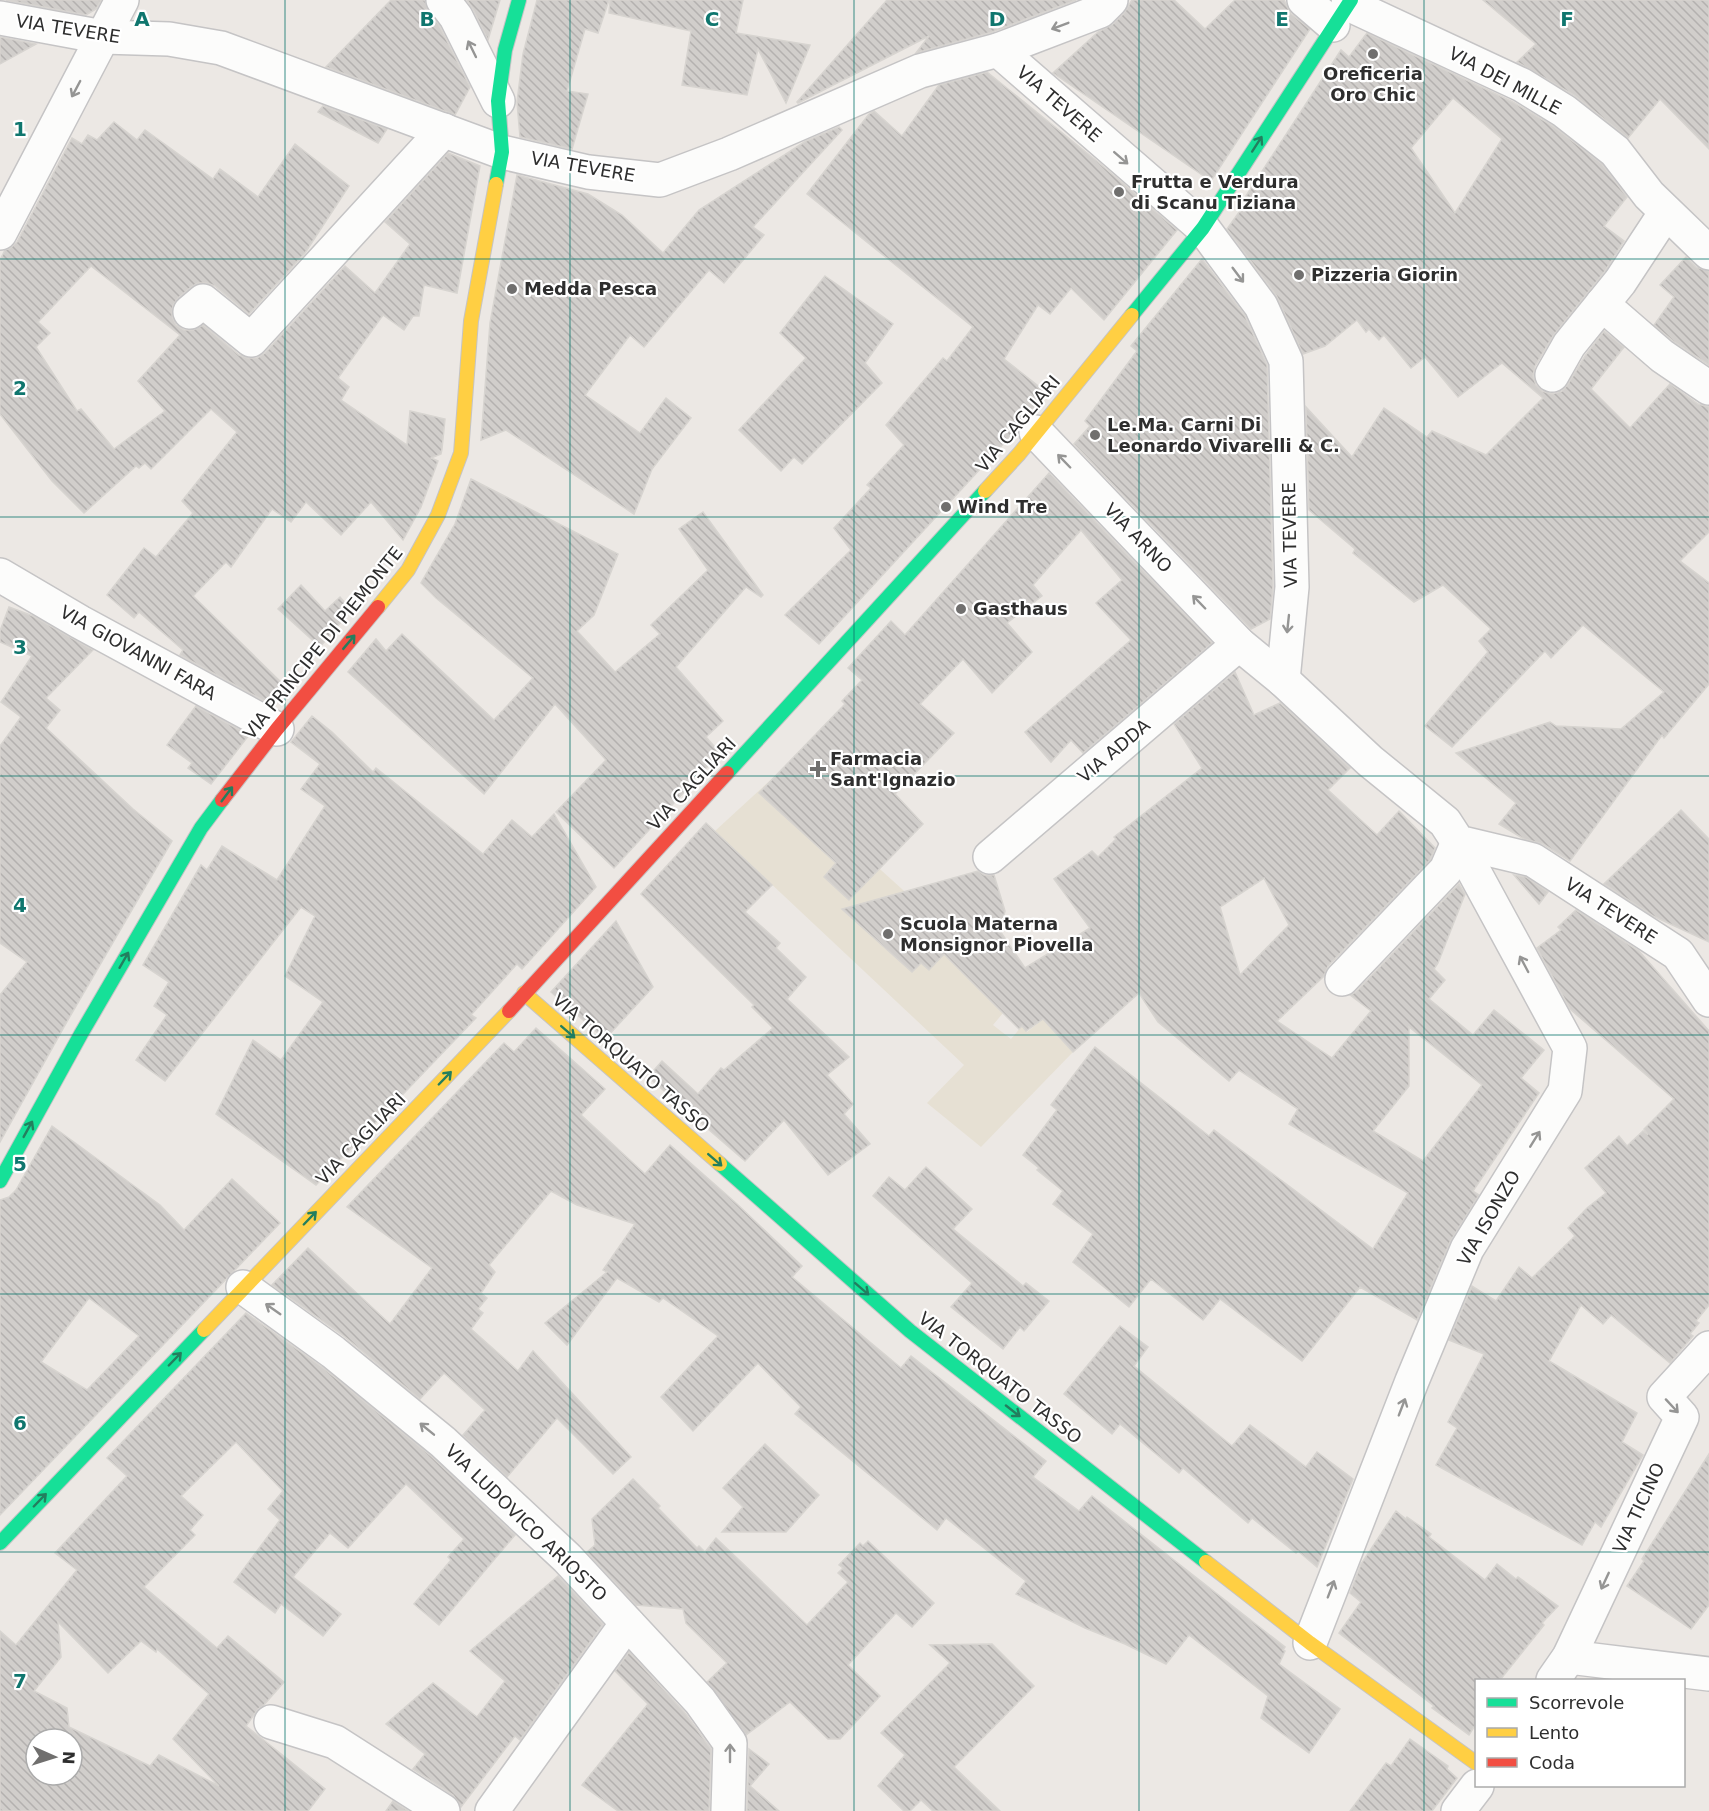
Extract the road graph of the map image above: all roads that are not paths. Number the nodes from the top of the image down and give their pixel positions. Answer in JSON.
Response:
{"nodes":[{"id":1,"x":122,"y":0,"type":"edge"},
{"id":2,"x":443,"y":0,"type":"edge"},
{"id":3,"x":519,"y":0,"type":"edge"},
{"id":4,"x":1111,"y":0,"type":"edge"},
{"id":5,"x":1304,"y":0,"type":"edge"},
{"id":6,"x":1344,"y":10,"type":"edge"},
{"id":7,"x":0,"y":18,"type":"edge"},
{"id":8,"x":103,"y":37,"type":"junction"},
{"id":9,"x":998,"y":50,"type":"junction"},
{"id":10,"x":498,"y":101,"type":"junction"},
{"id":11,"x":444,"y":130,"type":"junction"},
{"id":12,"x":502,"y":152,"type":"junction"},
{"id":13,"x":1666,"y":212,"type":"junction"},
{"id":14,"x":1203,"y":228,"type":"junction"},
{"id":15,"x":0,"y":232,"type":"edge"},
{"id":16,"x":1709,"y":253,"type":"edge"},
{"id":17,"x":1602,"y":304,"type":"junction"},
{"id":18,"x":190,"y":312,"type":"dead end"},
{"id":19,"x":1552,"y":375,"type":"dead end"},
{"id":20,"x":1709,"y":388,"type":"edge"},
{"id":21,"x":1036,"y":432,"type":"junction"},
{"id":22,"x":0,"y":575,"type":"edge"},
{"id":23,"x":1239,"y":644,"type":"junction"},
{"id":24,"x":1283,"y":680,"type":"junction"},
{"id":25,"x":277,"y":729,"type":"junction"},
{"id":26,"x":1458,"y":842,"type":"junction"},
{"id":27,"x":990,"y":857,"type":"dead end"},
{"id":28,"x":1678,"y":954,"type":"junction"},
{"id":29,"x":1709,"y":963,"type":"edge"},
{"id":30,"x":1342,"y":979,"type":"dead end"},
{"id":31,"x":524,"y":993,"type":"junction"},
{"id":32,"x":1709,"y":1000,"type":"edge"},
{"id":33,"x":0,"y":1180,"type":"edge"},
{"id":34,"x":243,"y":1287,"type":"junction"},
{"id":35,"x":1709,"y":1348,"type":"edge"},
{"id":36,"x":0,"y":1543,"type":"edge"},
{"id":37,"x":627,"y":1623,"type":"junction"},
{"id":38,"x":1310,"y":1643,"type":"junction"},
{"id":39,"x":1561,"y":1669,"type":"edge"},
{"id":40,"x":1709,"y":1674,"type":"edge"},
{"id":41,"x":271,"y":1722,"type":"dead end"},
{"id":42,"x":1475,"y":1762,"type":"edge"},
{"id":43,"x":1476,"y":1787,"type":"edge"},
{"id":44,"x":443,"y":1811,"type":"edge"},
{"id":45,"x":492,"y":1811,"type":"edge"},
{"id":46,"x":728,"y":1811,"type":"edge"},
{"id":47,"x":1458,"y":1811,"type":"edge"}],
"edges":[{"from":1,"to":8,"type":"street"},
{"from":10,"to":2,"type":"street","one_way":true},
{"from":3,"to":10,"type":"street","name":"VIA PRINCIPE DI PIEMONTE"},
{"from":4,"to":9,"type":"street","one_way":true},
{"from":5,"to":6,"type":"street","name":"VIA DEI MILLE"},
{"from":6,"to":13,"type":"street","name":"VIA DEI MILLE"},
{"from":14,"to":6,"type":"street","name":"VIA CAGLIARI","one_way":true},
{"from":7,"to":8,"type":"street","name":"VIA TEVERE"},
{"from":8,"to":11,"type":"street","name":"VIA TEVERE"},
{"from":8,"to":15,"type":"street","one_way":true},
{"from":9,"to":12,"type":"street","name":"VIA TEVERE"},
{"from":9,"to":14,"type":"street","name":"VIA TEVERE","one_way":true},
{"from":10,"to":12,"type":"street","name":"VIA PRINCIPE DI PIEMONTE"},
{"from":11,"to":12,"type":"street","name":"VIA TEVERE"},
{"from":11,"to":18,"type":"street"},
{"from":25,"to":12,"type":"street","name":"VIA PRINCIPE DI PIEMONTE","one_way":true},
{"from":13,"to":16,"type":"street","name":"VIA DEI MILLE"},
{"from":13,"to":17,"type":"street"},
{"from":14,"to":21,"type":"street","name":"VIA CAGLIARI"},
{"from":14,"to":24,"type":"street","name":"VIA TEVERE","one_way":true},
{"from":17,"to":19,"type":"street"},
{"from":17,"to":20,"type":"street"},
{"from":23,"to":21,"type":"street","name":"VIA ARNO","one_way":true},
{"from":21,"to":31,"type":"street","name":"VIA CAGLIARI"},
{"from":22,"to":25,"type":"street","name":"VIA GIOVANNI FARA"},
{"from":23,"to":24,"type":"street"},
{"from":23,"to":27,"type":"street","name":"VIA ADDA"},
{"from":24,"to":26,"type":"street"},
{"from":33,"to":25,"type":"street","name":"VIA PRINCIPE DI PIEMONTE","one_way":true},
{"from":26,"to":28,"type":"street","name":"VIA TEVERE"},
{"from":26,"to":30,"type":"street"},
{"from":38,"to":26,"type":"street","name":"VIA ISONZO","one_way":true},
{"from":28,"to":29,"type":"street"},
{"from":28,"to":32,"type":"street","name":"VIA TEVERE"},
{"from":34,"to":31,"type":"street","name":"VIA CAGLIARI","one_way":true},
{"from":31,"to":38,"type":"street","name":"VIA TORQUATO TASSO","one_way":true},
{"from":36,"to":34,"type":"street","name":"VIA CAGLIARI","one_way":true},
{"from":37,"to":34,"type":"street","name":"VIA LUDOVICO ARIOSTO","one_way":true},
{"from":35,"to":39,"type":"street","name":"VIA TICINO","one_way":true},
{"from":37,"to":45,"type":"street"},
{"from":46,"to":37,"type":"street","name":"VIA LUDOVICO ARIOSTO","one_way":true},
{"from":38,"to":42,"type":"street","name":"VIA TORQUATO TASSO"},
{"from":39,"to":40,"type":"street"},
{"from":41,"to":44,"type":"street"},
{"from":43,"to":47,"type":"street"}]}
